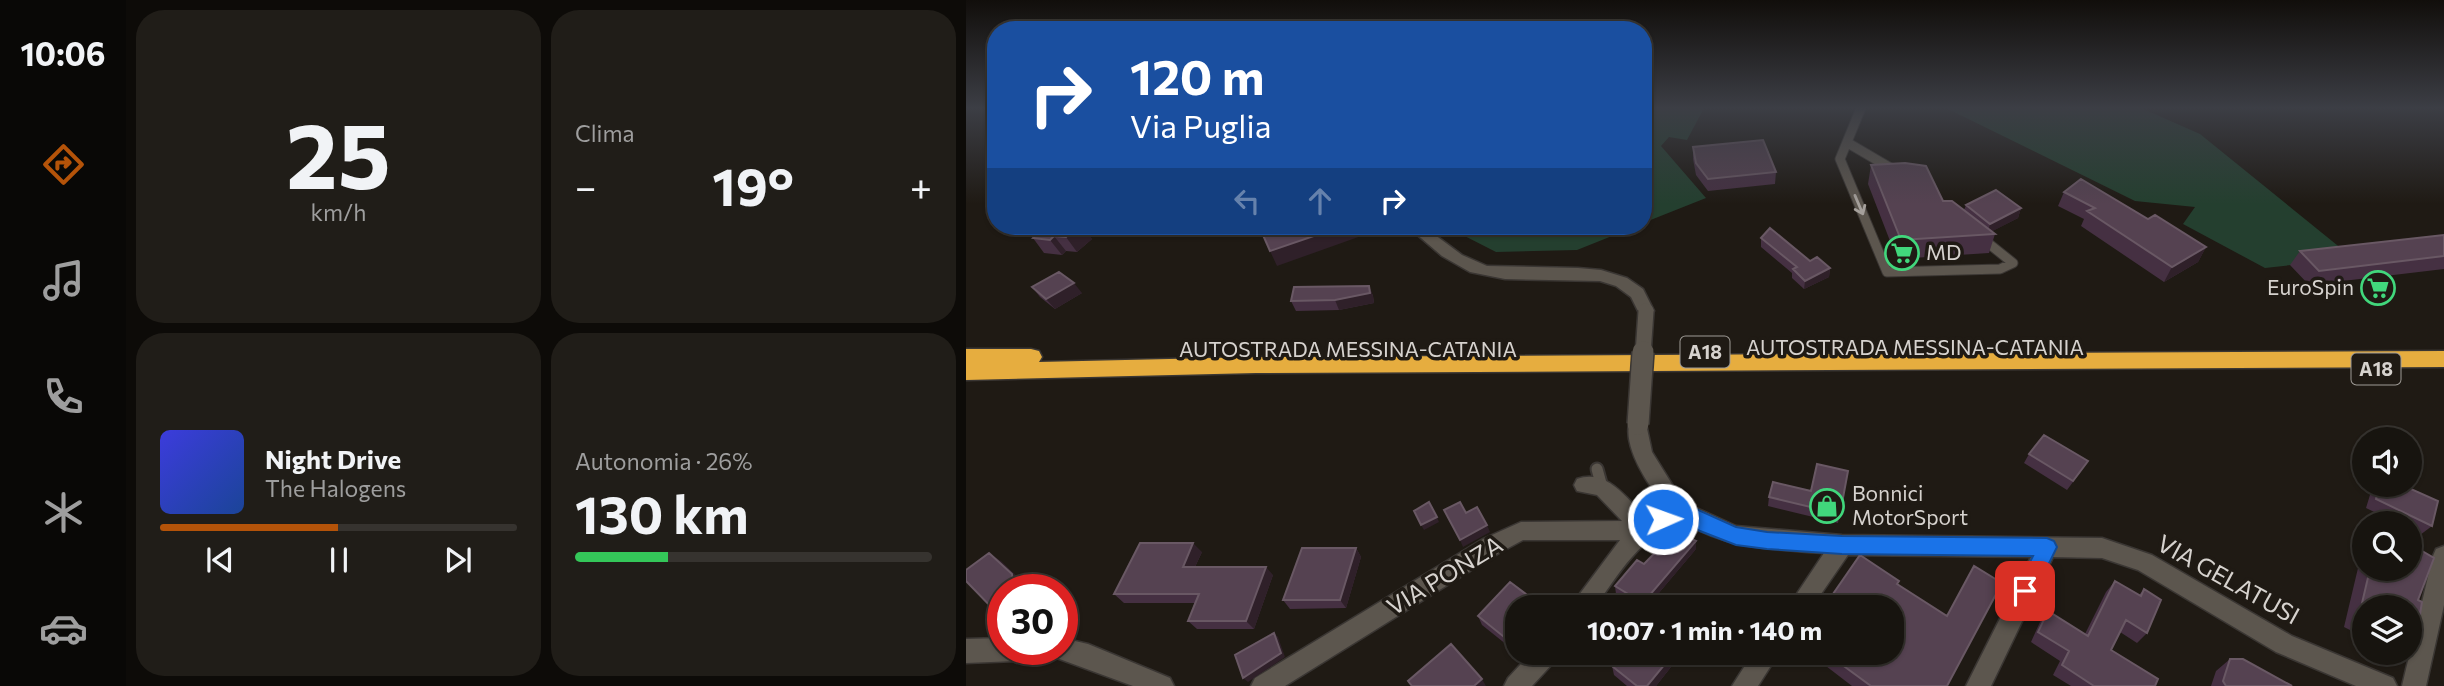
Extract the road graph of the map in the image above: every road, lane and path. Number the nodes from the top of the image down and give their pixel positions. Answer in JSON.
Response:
{"nodes":[{"id":1,"x":1849,"y":140,"type":"edge"},
{"id":2,"x":1848,"y":143,"type":"junction"},
{"id":3,"x":1906,"y":177,"type":"edge"},
{"id":4,"x":1970,"y":230,"type":"edge"},
{"id":5,"x":1426,"y":235,"type":"edge"},
{"id":6,"x":2444,"y":349,"type":"edge"},
{"id":7,"x":966,"y":357,"type":"edge"},
{"id":8,"x":2444,"y":359,"type":"edge"},
{"id":9,"x":2444,"y":368,"type":"edge"},
{"id":10,"x":966,"y":372,"type":"edge"},
{"id":11,"x":966,"y":378,"type":"edge"},
{"id":12,"x":1594,"y":480,"type":"dead end"},
{"id":13,"x":1685,"y":512,"type":"junction"},
{"id":14,"x":1645,"y":530,"type":"junction"},
{"id":15,"x":1842,"y":545,"type":"junction"},
{"id":16,"x":2047,"y":547,"type":"junction"},
{"id":17,"x":2444,"y":556,"type":"edge"},
{"id":18,"x":1591,"y":595,"type":"edge"},
{"id":19,"x":1807,"y":595,"type":"edge"},
{"id":20,"x":987,"y":650,"type":"edge"},
{"id":21,"x":966,"y":651,"type":"edge"},
{"id":22,"x":1078,"y":653,"type":"edge"},
{"id":23,"x":1536,"y":665,"type":"edge"},
{"id":24,"x":1759,"y":665,"type":"edge"},
{"id":25,"x":1162,"y":686,"type":"edge"},
{"id":26,"x":1264,"y":686,"type":"edge"},
{"id":27,"x":1516,"y":686,"type":"edge"},
{"id":28,"x":1744,"y":686,"type":"edge"},
{"id":29,"x":1978,"y":686,"type":"edge"},
{"id":30,"x":2385,"y":686,"type":"edge"},
{"id":31,"x":2414,"y":686,"type":"edge"}],
"edges":[{"from":1,"to":2,"type":"lane"},
{"from":2,"to":3,"type":"lane"},
{"from":2,"to":4,"type":"lane","one_way":true},
{"from":5,"to":13,"type":"street","name":"VIA GELATUSI","bridge":true},
{"from":6,"to":7,"type":"highway","name":"AUTOSTRADA MESSINA-CATANIA","number":"A18"},
{"from":8,"to":10,"type":"highway"},
{"from":9,"to":11,"type":"highway","name":"AUTOSTRADA MESSINA-CATANIA","number":"A18"},
{"from":12,"to":14,"type":"street"},
{"from":13,"to":14,"type":"street"},
{"from":13,"to":15,"type":"street","name":"VIA GELATUSI"},
{"from":14,"to":18,"type":"street"},
{"from":14,"to":26,"type":"street","name":"VIA PONZA"},
{"from":15,"to":16,"type":"street","name":"VIA GELATUSI"},
{"from":15,"to":19,"type":"street"},
{"from":16,"to":29,"type":"street"},
{"from":16,"to":30,"type":"street","name":"VIA GELATUSI"},
{"from":17,"to":31,"type":"street"},
{"from":20,"to":21,"type":"street"},
{"from":22,"to":25,"type":"street"},
{"from":23,"to":27,"type":"street"},
{"from":24,"to":28,"type":"street"}]}
